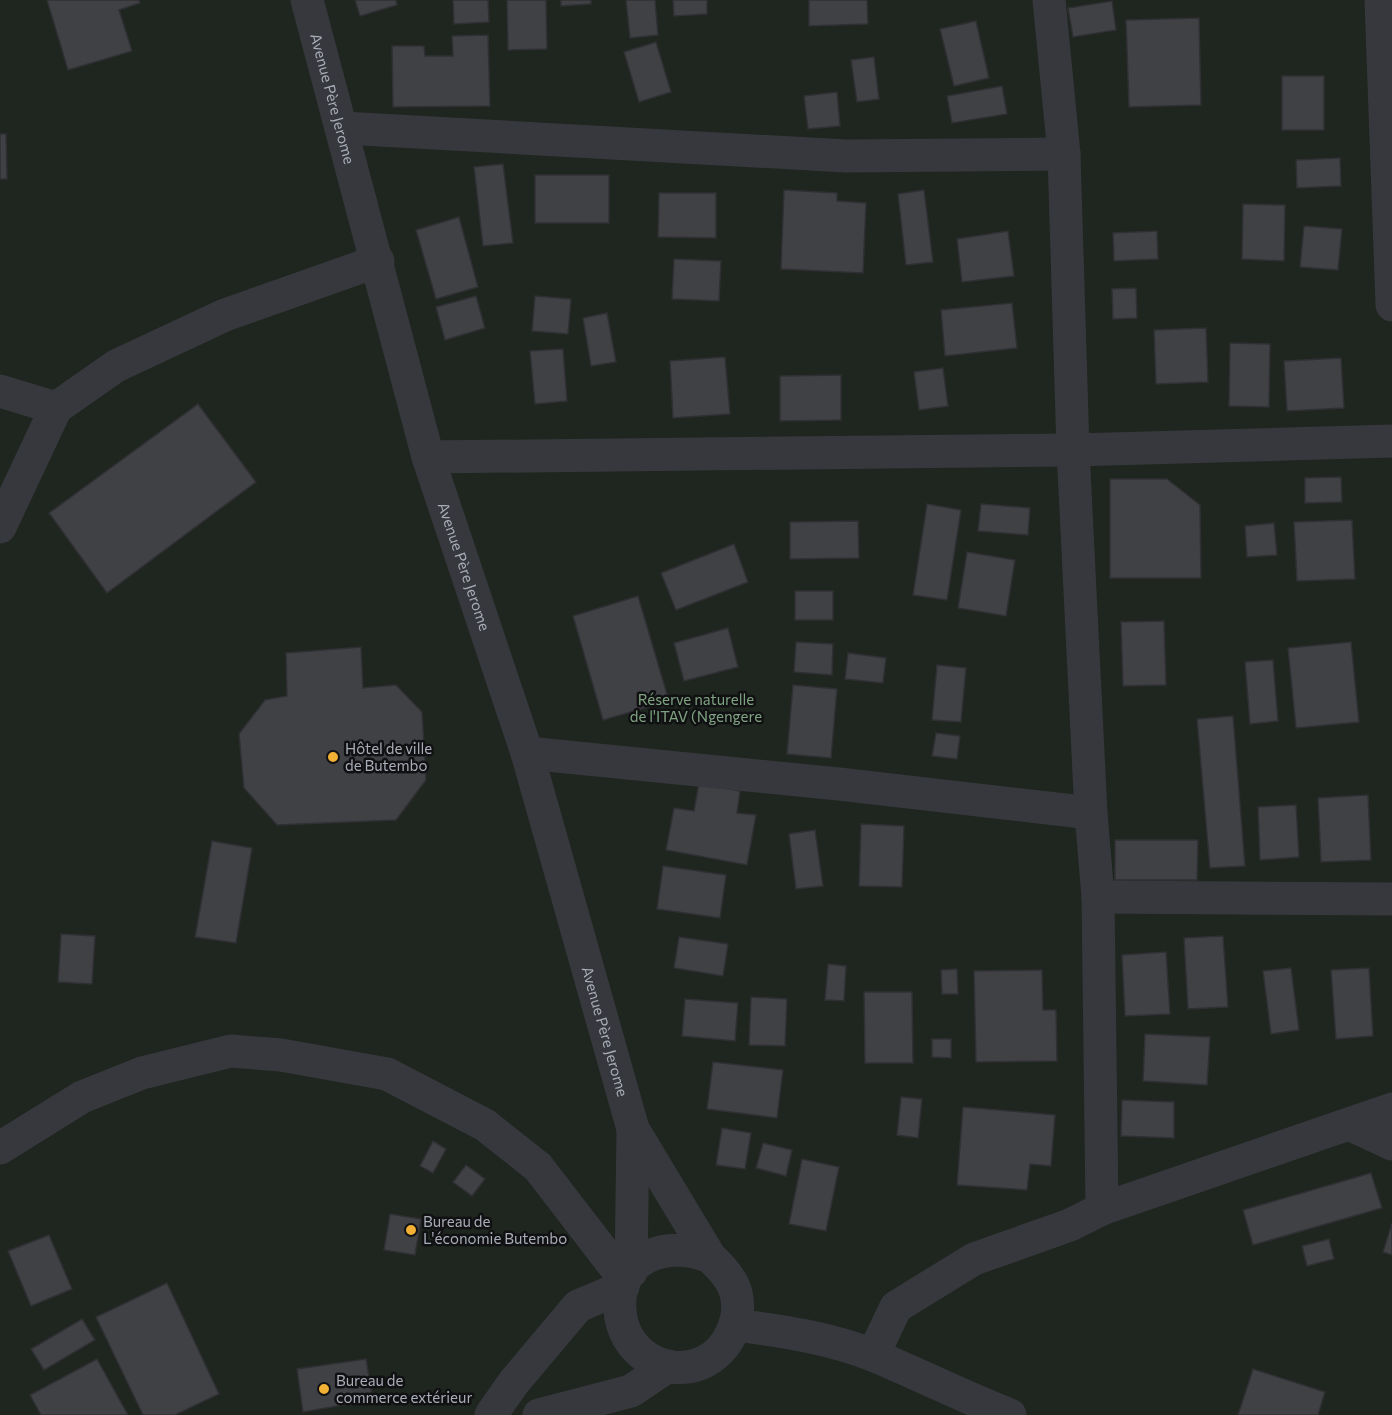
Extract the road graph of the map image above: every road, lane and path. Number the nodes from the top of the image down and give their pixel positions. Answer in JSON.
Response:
{"nodes":[{"id":1,"x":307,"y":0,"type":"edge"},
{"id":2,"x":1049,"y":0,"type":"edge"},
{"id":3,"x":1381,"y":0,"type":"edge"},
{"id":4,"x":343,"y":128,"type":"junction"},
{"id":5,"x":1064,"y":154,"type":"junction"},
{"id":6,"x":378,"y":261,"type":"junction"},
{"id":7,"x":1392,"y":305,"type":"edge"},
{"id":8,"x":0,"y":391,"type":"edge"},
{"id":9,"x":56,"y":408,"type":"junction"},
{"id":10,"x":1392,"y":441,"type":"edge"},
{"id":11,"x":1073,"y":450,"type":"junction"},
{"id":12,"x":428,"y":457,"type":"junction"},
{"id":13,"x":0,"y":527,"type":"edge"},
{"id":14,"x":527,"y":753,"type":"junction"},
{"id":15,"x":1091,"y":813,"type":"junction"},
{"id":16,"x":1098,"y":897,"type":"junction"},
{"id":17,"x":1392,"y":899,"type":"edge"},
{"id":18,"x":1392,"y":1109,"type":"edge"},
{"id":19,"x":1349,"y":1124,"type":"junction"},
{"id":20,"x":633,"y":1129,"type":"junction"},
{"id":21,"x":1392,"y":1144,"type":"edge"},
{"id":22,"x":0,"y":1148,"type":"edge"},
{"id":23,"x":1102,"y":1209,"type":"junction"},
{"id":24,"x":710,"y":1257,"type":"junction"},
{"id":25,"x":626,"y":1280,"type":"junction"},
{"id":26,"x":735,"y":1325,"type":"junction"},
{"id":27,"x":873,"y":1355,"type":"junction"},
{"id":28,"x":668,"y":1366,"type":"junction"},
{"id":29,"x":492,"y":1415,"type":"edge"},
{"id":30,"x":539,"y":1415,"type":"edge"},
{"id":31,"x":1010,"y":1415,"type":"edge"}],
"edges":[{"from":1,"to":4,"type":"street","name":"Avenue Père Jerome"},
{"from":2,"to":5,"type":"street"},
{"from":3,"to":7,"type":"street"},
{"from":4,"to":5,"type":"street"},
{"from":4,"to":6,"type":"street","name":"Avenue Père Jerome"},
{"from":5,"to":11,"type":"street"},
{"from":6,"to":9,"type":"street"},
{"from":6,"to":12,"type":"street","name":"Avenue Père Jerome"},
{"from":8,"to":9,"type":"street"},
{"from":9,"to":13,"type":"street"},
{"from":10,"to":11,"type":"street"},
{"from":11,"to":12,"type":"street"},
{"from":11,"to":15,"type":"street"},
{"from":12,"to":14,"type":"street","name":"Avenue Père Jerome"},
{"from":14,"to":15,"type":"street"},
{"from":14,"to":20,"type":"street","name":"Avenue Père Jerome"},
{"from":15,"to":16,"type":"street"},
{"from":16,"to":17,"type":"street"},
{"from":16,"to":23,"type":"street"},
{"from":18,"to":19,"type":"street"},
{"from":19,"to":21,"type":"street"},
{"from":19,"to":23,"type":"street"},
{"from":20,"to":24,"type":"street"},
{"from":20,"to":25,"type":"street"},
{"from":22,"to":25,"type":"street"},
{"from":23,"to":27,"type":"street"},
{"from":24,"to":25,"type":"street"},
{"from":24,"to":26,"type":"street"},
{"from":25,"to":28,"type":"street"},
{"from":25,"to":29,"type":"street"},
{"from":26,"to":27,"type":"street"},
{"from":26,"to":28,"type":"street"},
{"from":27,"to":31,"type":"street"},
{"from":28,"to":30,"type":"street"}]}
